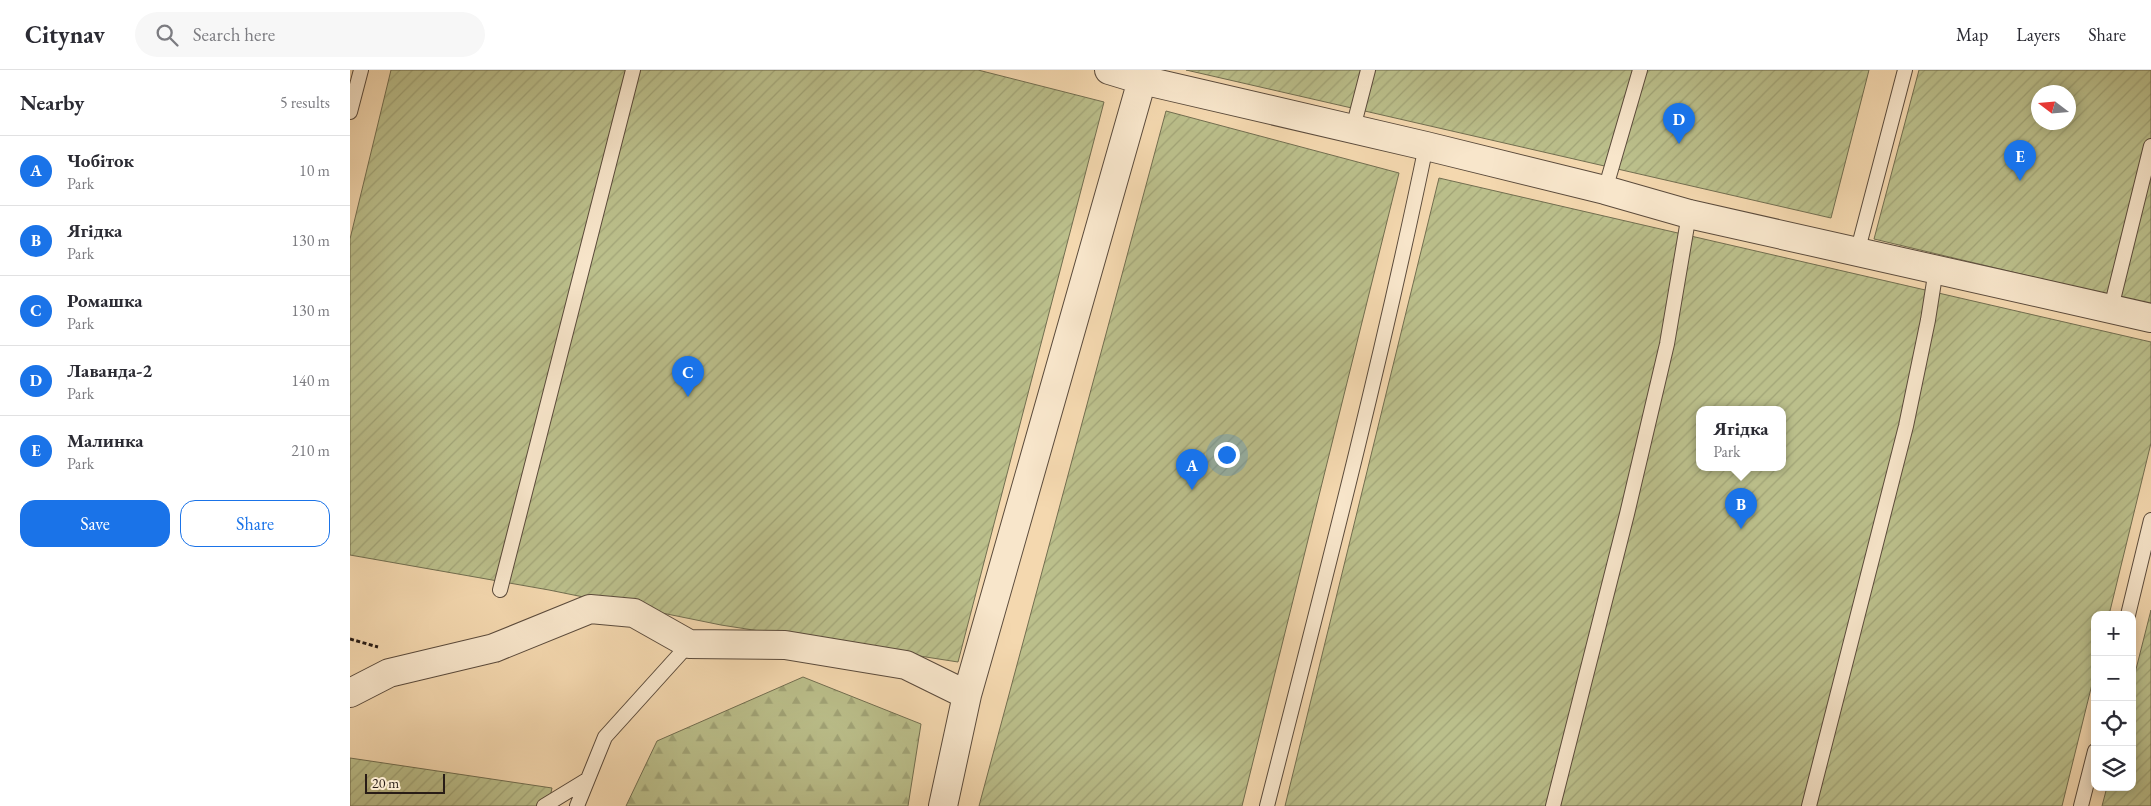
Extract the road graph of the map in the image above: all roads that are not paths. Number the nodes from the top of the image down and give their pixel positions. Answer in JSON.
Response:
{"nodes":[{"id":1,"x":361,"y":70,"type":"edge"},
{"id":2,"x":633,"y":70,"type":"edge"},
{"id":3,"x":1109,"y":70,"type":"edge"},
{"id":4,"x":1368,"y":70,"type":"edge"},
{"id":5,"x":1640,"y":70,"type":"edge"},
{"id":6,"x":1905,"y":70,"type":"edge"},
{"id":7,"x":1142,"y":80,"type":"junction"},
{"id":8,"x":350,"y":112,"type":"edge"},
{"id":9,"x":1353,"y":128,"type":"junction"},
{"id":10,"x":1426,"y":146,"type":"junction"},
{"id":11,"x":2151,"y":146,"type":"edge"},
{"id":12,"x":1604,"y":190,"type":"junction"},
{"id":13,"x":1689,"y":214,"type":"junction"},
{"id":14,"x":1857,"y":253,"type":"junction"},
{"id":15,"x":1936,"y":269,"type":"junction"},
{"id":16,"x":2111,"y":308,"type":"junction"},
{"id":17,"x":2151,"y":318,"type":"edge"},
{"id":18,"x":2151,"y":520,"type":"edge"},
{"id":19,"x":500,"y":590,"type":"dead end"},
{"id":20,"x":2129,"y":611,"type":"edge"},
{"id":21,"x":689,"y":644,"type":"junction"},
{"id":22,"x":350,"y":693,"type":"edge"},
{"id":23,"x":967,"y":695,"type":"junction"},
{"id":24,"x":2091,"y":767,"type":"edge"},
{"id":25,"x":586,"y":781,"type":"junction"},
{"id":26,"x":544,"y":806,"type":"edge"},
{"id":27,"x":577,"y":806,"type":"edge"},
{"id":28,"x":943,"y":806,"type":"edge"},
{"id":29,"x":1268,"y":806,"type":"edge"},
{"id":30,"x":1553,"y":806,"type":"edge"},
{"id":31,"x":1808,"y":806,"type":"edge"},
{"id":32,"x":2081,"y":806,"type":"edge"}],
"edges":[{"from":1,"to":8,"type":"lane"},
{"from":2,"to":19,"type":"lane"},
{"from":3,"to":7,"type":"street"},
{"from":4,"to":9,"type":"lane"},
{"from":5,"to":12,"type":"lane"},
{"from":6,"to":14,"type":"lane"},
{"from":7,"to":9,"type":"street"},
{"from":7,"to":23,"type":"street"},
{"from":9,"to":10,"type":"street"},
{"from":10,"to":12,"type":"street"},
{"from":10,"to":29,"type":"lane"},
{"from":11,"to":16,"type":"lane"},
{"from":12,"to":13,"type":"street"},
{"from":13,"to":14,"type":"street"},
{"from":13,"to":30,"type":"lane"},
{"from":14,"to":15,"type":"street"},
{"from":15,"to":16,"type":"street"},
{"from":15,"to":31,"type":"lane"},
{"from":16,"to":17,"type":"street"},
{"from":18,"to":20,"type":"lane"},
{"from":21,"to":22,"type":"street"},
{"from":21,"to":23,"type":"street"},
{"from":21,"to":25,"type":"lane"},
{"from":23,"to":28,"type":"street"},
{"from":24,"to":32,"type":"lane"},
{"from":25,"to":26,"type":"lane"},
{"from":25,"to":27,"type":"lane"}]}
